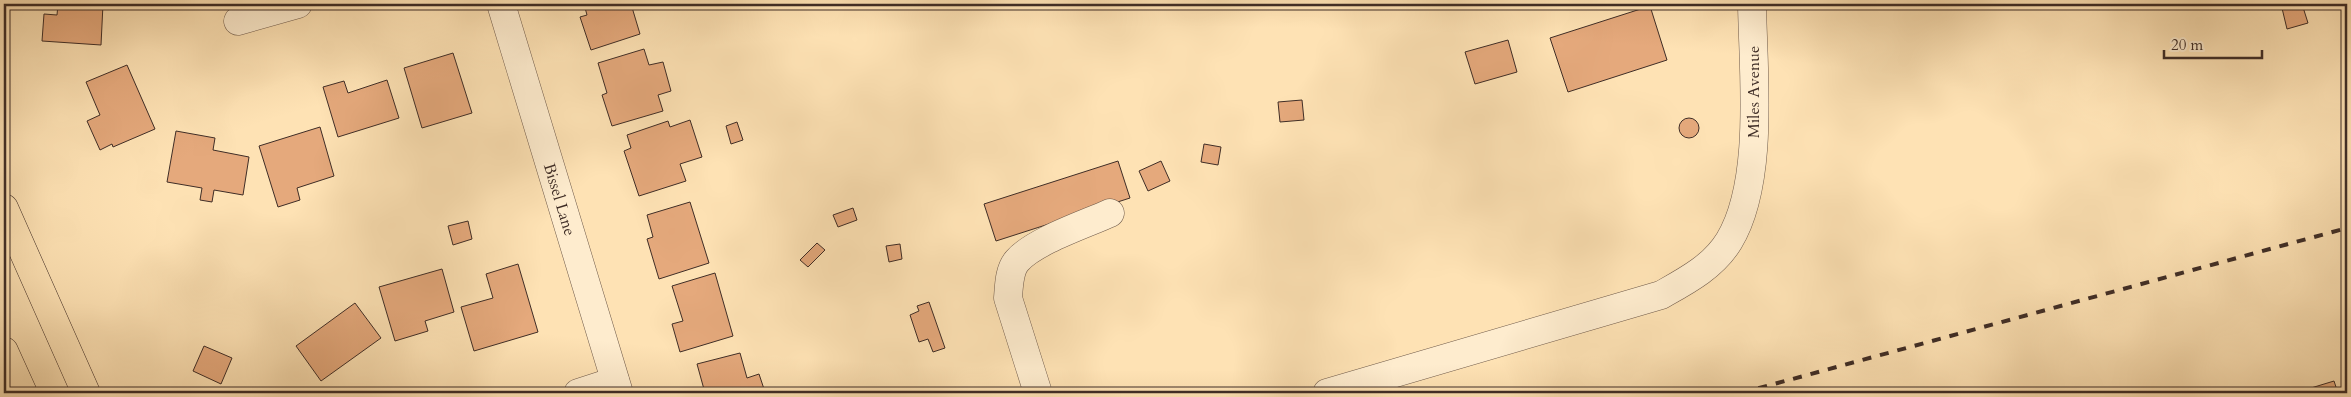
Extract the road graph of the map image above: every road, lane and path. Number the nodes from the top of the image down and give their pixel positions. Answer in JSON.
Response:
{"nodes":[{"id":1,"x":298,"y":4,"type":"edge"},
{"id":2,"x":501,"y":4,"type":"edge"},
{"id":3,"x":1752,"y":4,"type":"edge"},
{"id":4,"x":238,"y":21,"type":"dead end"},
{"id":5,"x":4,"y":208,"type":"edge"},
{"id":6,"x":1110,"y":214,"type":"dead end"},
{"id":7,"x":4,"y":351,"type":"edge"},
{"id":8,"x":617,"y":387,"type":"edge"},
{"id":9,"x":23,"y":393,"type":"edge"},
{"id":10,"x":86,"y":393,"type":"edge"},
{"id":11,"x":578,"y":393,"type":"edge"},
{"id":12,"x":1038,"y":393,"type":"edge"},
{"id":13,"x":1327,"y":393,"type":"edge"}],
"edges":[{"from":1,"to":4,"type":"street"},
{"from":2,"to":8,"type":"street","name":"Bissel Lane"},
{"from":3,"to":13,"type":"street","name":"Miles Avenue"},
{"from":5,"to":10,"type":"main road"},
{"from":6,"to":12,"type":"street"},
{"from":7,"to":9,"type":"main road"},
{"from":8,"to":11,"type":"street"}]}
